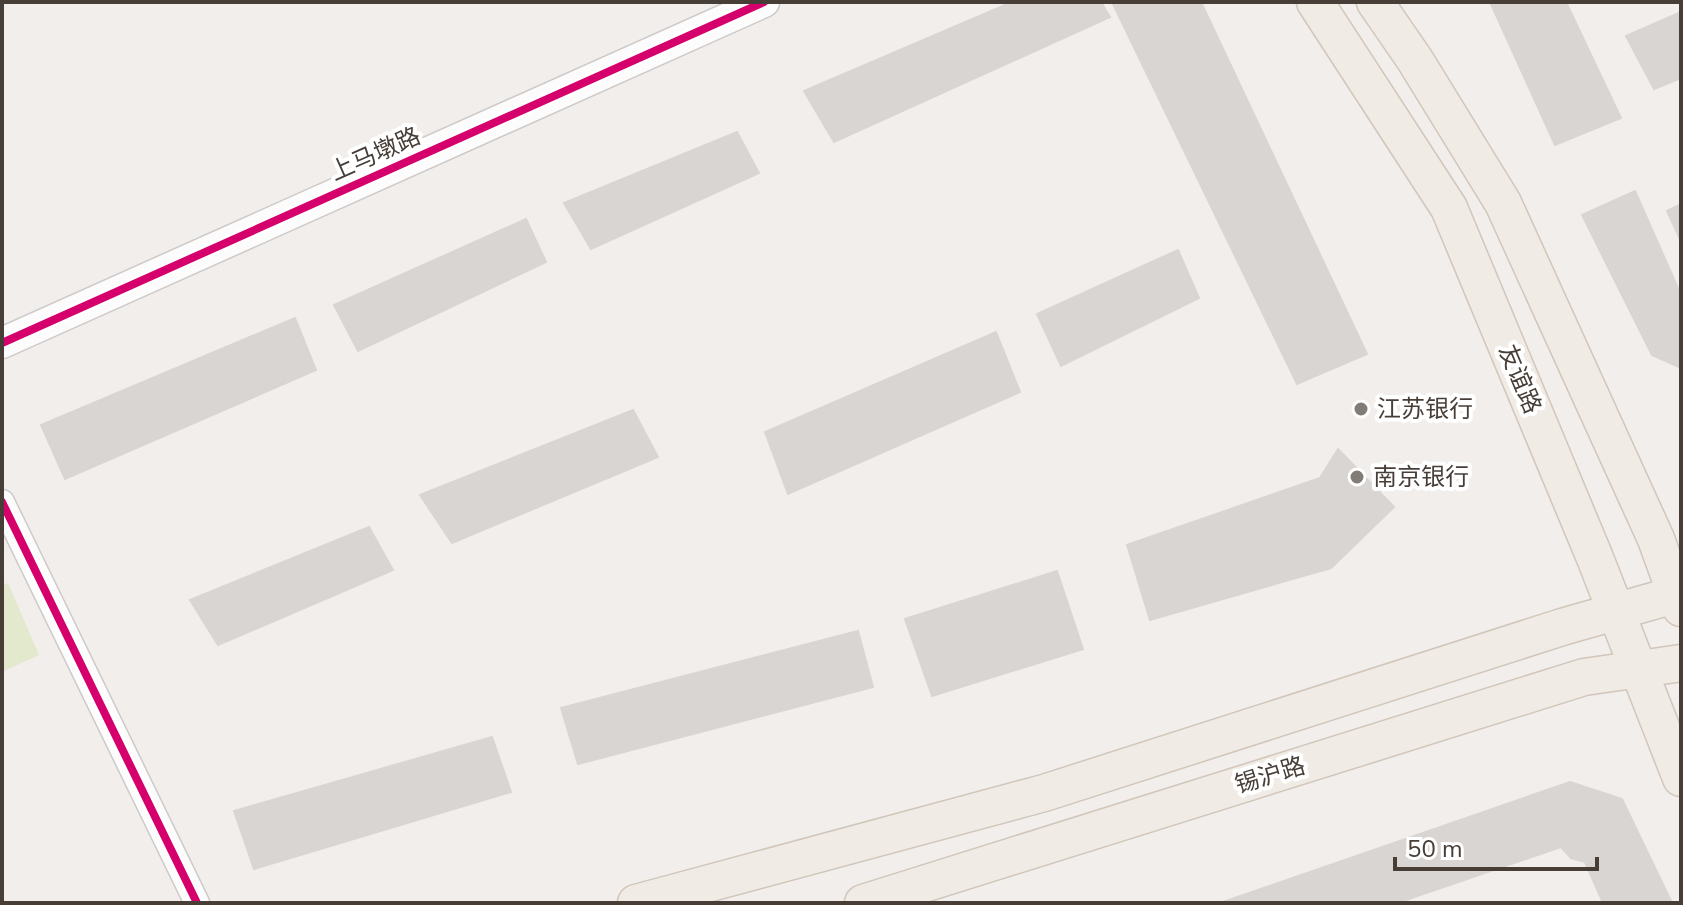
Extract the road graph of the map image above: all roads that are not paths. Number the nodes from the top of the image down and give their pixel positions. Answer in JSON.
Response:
{"nodes":[{"id":1,"x":764,"y":2,"type":"edge"},
{"id":2,"x":1315,"y":2,"type":"edge"},
{"id":3,"x":1375,"y":2,"type":"edge"},
{"id":4,"x":2,"y":343,"type":"edge"},
{"id":5,"x":2,"y":502,"type":"edge"},
{"id":6,"x":1679,"y":599,"type":"edge"},
{"id":7,"x":1616,"y":611,"type":"junction"},
{"id":8,"x":1681,"y":663,"type":"edge"},
{"id":9,"x":1639,"y":669,"type":"junction"},
{"id":10,"x":1681,"y":778,"type":"edge"},
{"id":11,"x":197,"y":903,"type":"edge"},
{"id":12,"x":636,"y":903,"type":"edge"},
{"id":13,"x":863,"y":903,"type":"edge"}],
"edges":[{"from":1,"to":4,"type":"street","name":"上马墩路"},
{"from":2,"to":7,"type":"main road","name":"友谊路"},
{"from":3,"to":6,"type":"main road"},
{"from":5,"to":11,"type":"street"},
{"from":6,"to":7,"type":"main road"},
{"from":7,"to":9,"type":"main road","name":"友谊路"},
{"from":7,"to":12,"type":"main road"},
{"from":8,"to":9,"type":"main road","name":"锡沪路"},
{"from":9,"to":10,"type":"main road","name":"友谊路"},
{"from":9,"to":13,"type":"main road","name":"锡沪路"}]}
